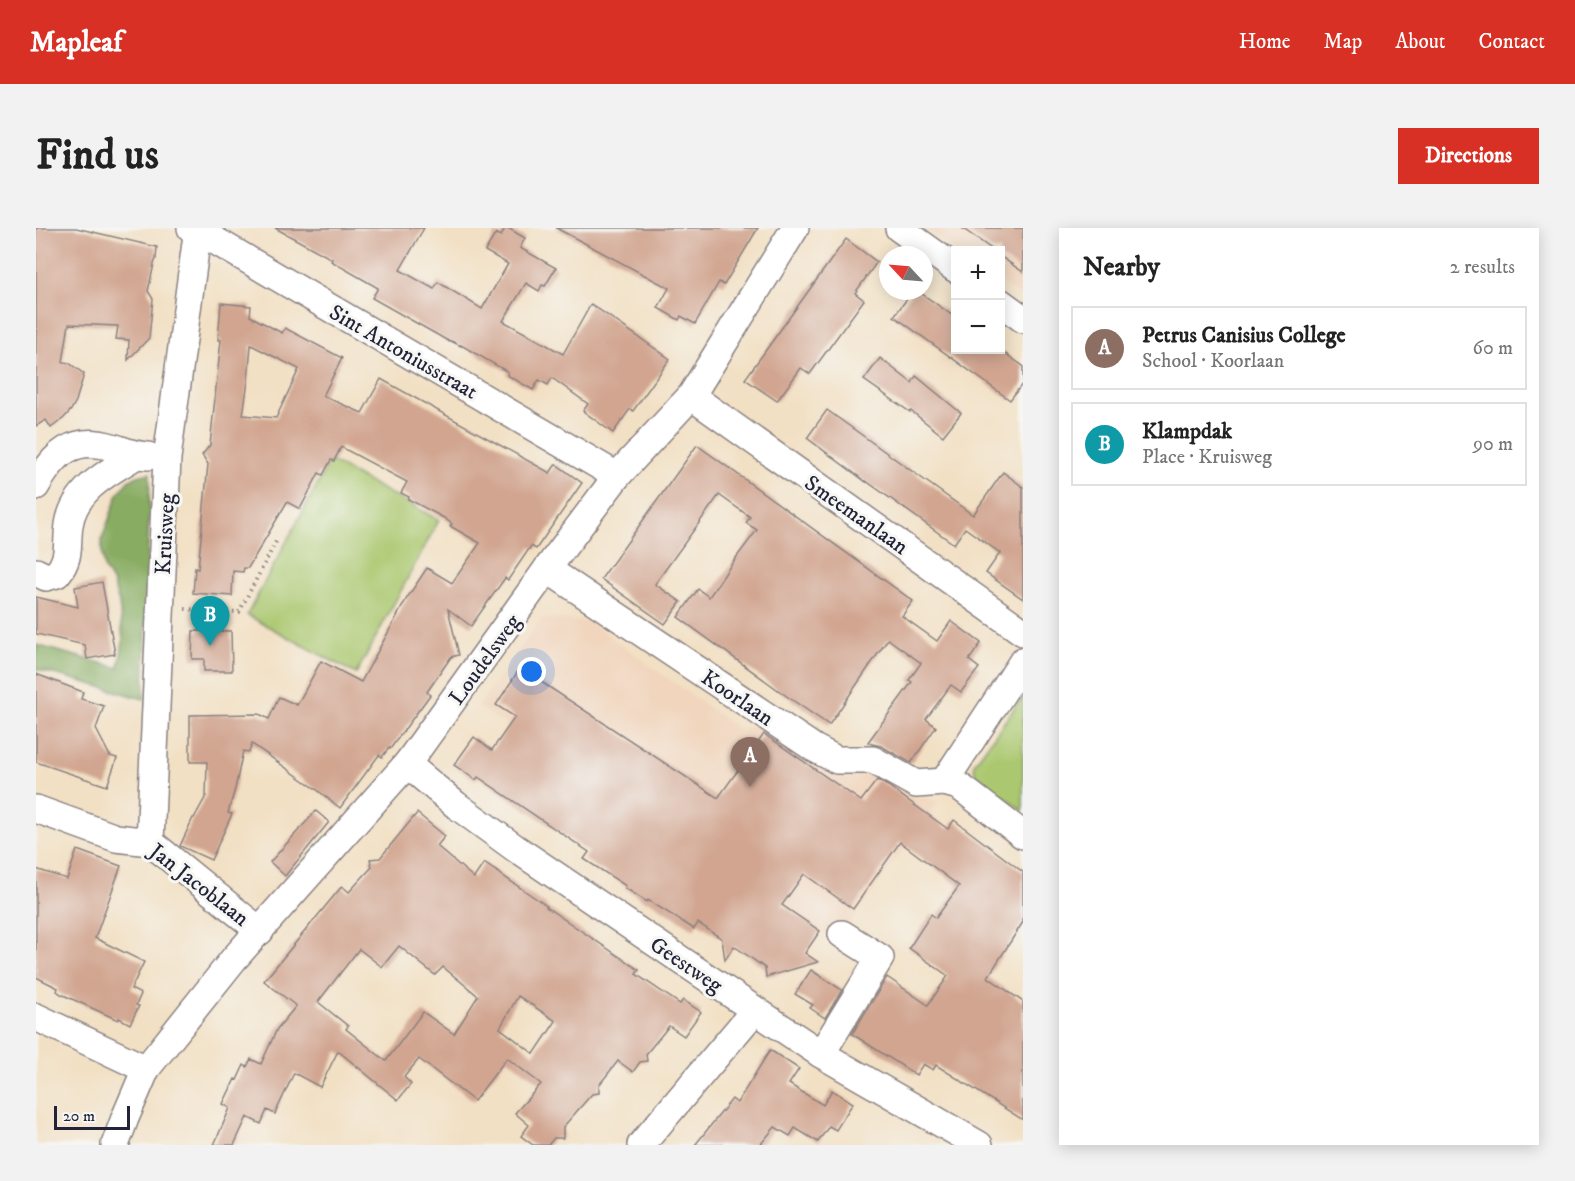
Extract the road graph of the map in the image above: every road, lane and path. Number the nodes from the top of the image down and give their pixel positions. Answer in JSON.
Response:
{"nodes":[{"id":1,"x":795,"y":228,"type":"edge"},
{"id":2,"x":899,"y":228,"type":"edge"},
{"id":3,"x":195,"y":229,"type":"edge"},
{"id":4,"x":951,"y":265,"type":"edge"},
{"id":5,"x":1005,"y":306,"type":"edge"},
{"id":6,"x":1023,"y":319,"type":"edge"},
{"id":7,"x":691,"y":396,"type":"junction"},
{"id":8,"x":135,"y":456,"type":"junction"},
{"id":9,"x":167,"y":458,"type":"junction"},
{"id":10,"x":617,"y":476,"type":"junction"},
{"id":11,"x":36,"y":486,"type":"edge"},
{"id":12,"x":278,"y":538,"type":"dead end"},
{"id":13,"x":547,"y":569,"type":"junction"},
{"id":14,"x":36,"y":572,"type":"edge"},
{"id":15,"x":160,"y":608,"type":"junction"},
{"id":16,"x":1023,"y":632,"type":"edge"},
{"id":17,"x":1023,"y":661,"type":"edge"},
{"id":18,"x":407,"y":765,"type":"junction"},
{"id":19,"x":944,"y":782,"type":"junction"},
{"id":20,"x":36,"y":809,"type":"edge"},
{"id":21,"x":1023,"y":835,"type":"edge"},
{"id":22,"x":150,"y":842,"type":"junction"},
{"id":23,"x":260,"y":931,"type":"junction"},
{"id":24,"x":842,"y":934,"type":"dead end"},
{"id":25,"x":755,"y":1010,"type":"junction"},
{"id":26,"x":36,"y":1017,"type":"edge"},
{"id":27,"x":821,"y":1054,"type":"junction"},
{"id":28,"x":146,"y":1069,"type":"junction"},
{"id":29,"x":116,"y":1145,"type":"edge"},
{"id":30,"x":641,"y":1145,"type":"edge"},
{"id":31,"x":979,"y":1145,"type":"edge"}],
"edges":[{"from":1,"to":7,"type":"street","name":"Loudelsweg"},
{"from":2,"to":4,"type":"street"},
{"from":3,"to":9,"type":"street","name":"Kruisweg"},
{"from":3,"to":10,"type":"street","name":"Sint Antoniusstraat"},
{"from":5,"to":6,"type":"street"},
{"from":7,"to":10,"type":"street","name":"Loudelsweg"},
{"from":7,"to":16,"type":"street","name":"Smeemanlaan"},
{"from":8,"to":9,"type":"street"},
{"from":8,"to":11,"type":"street"},
{"from":8,"to":14,"type":"street"},
{"from":9,"to":15,"type":"street","name":"Kruisweg"},
{"from":10,"to":13,"type":"street","name":"Loudelsweg"},
{"from":12,"to":15,"type":"path"},
{"from":13,"to":18,"type":"street","name":"Loudelsweg"},
{"from":13,"to":19,"type":"street","name":"Koorlaan"},
{"from":15,"to":22,"type":"street","name":"Kruisweg"},
{"from":17,"to":19,"type":"street"},
{"from":18,"to":23,"type":"street","name":"Loudelsweg"},
{"from":18,"to":25,"type":"street","name":"Geestweg"},
{"from":19,"to":21,"type":"street"},
{"from":20,"to":22,"type":"street","name":"Jan Jacoblaan"},
{"from":22,"to":23,"type":"street","name":"Jan Jacoblaan"},
{"from":23,"to":28,"type":"street","name":"Loudelsweg"},
{"from":24,"to":27,"type":"street"},
{"from":25,"to":27,"type":"street","name":"Geestweg"},
{"from":25,"to":30,"type":"street"},
{"from":26,"to":28,"type":"street"},
{"from":27,"to":31,"type":"street","name":"Geestweg"},
{"from":28,"to":29,"type":"street","name":"Loudelsweg"}]}
